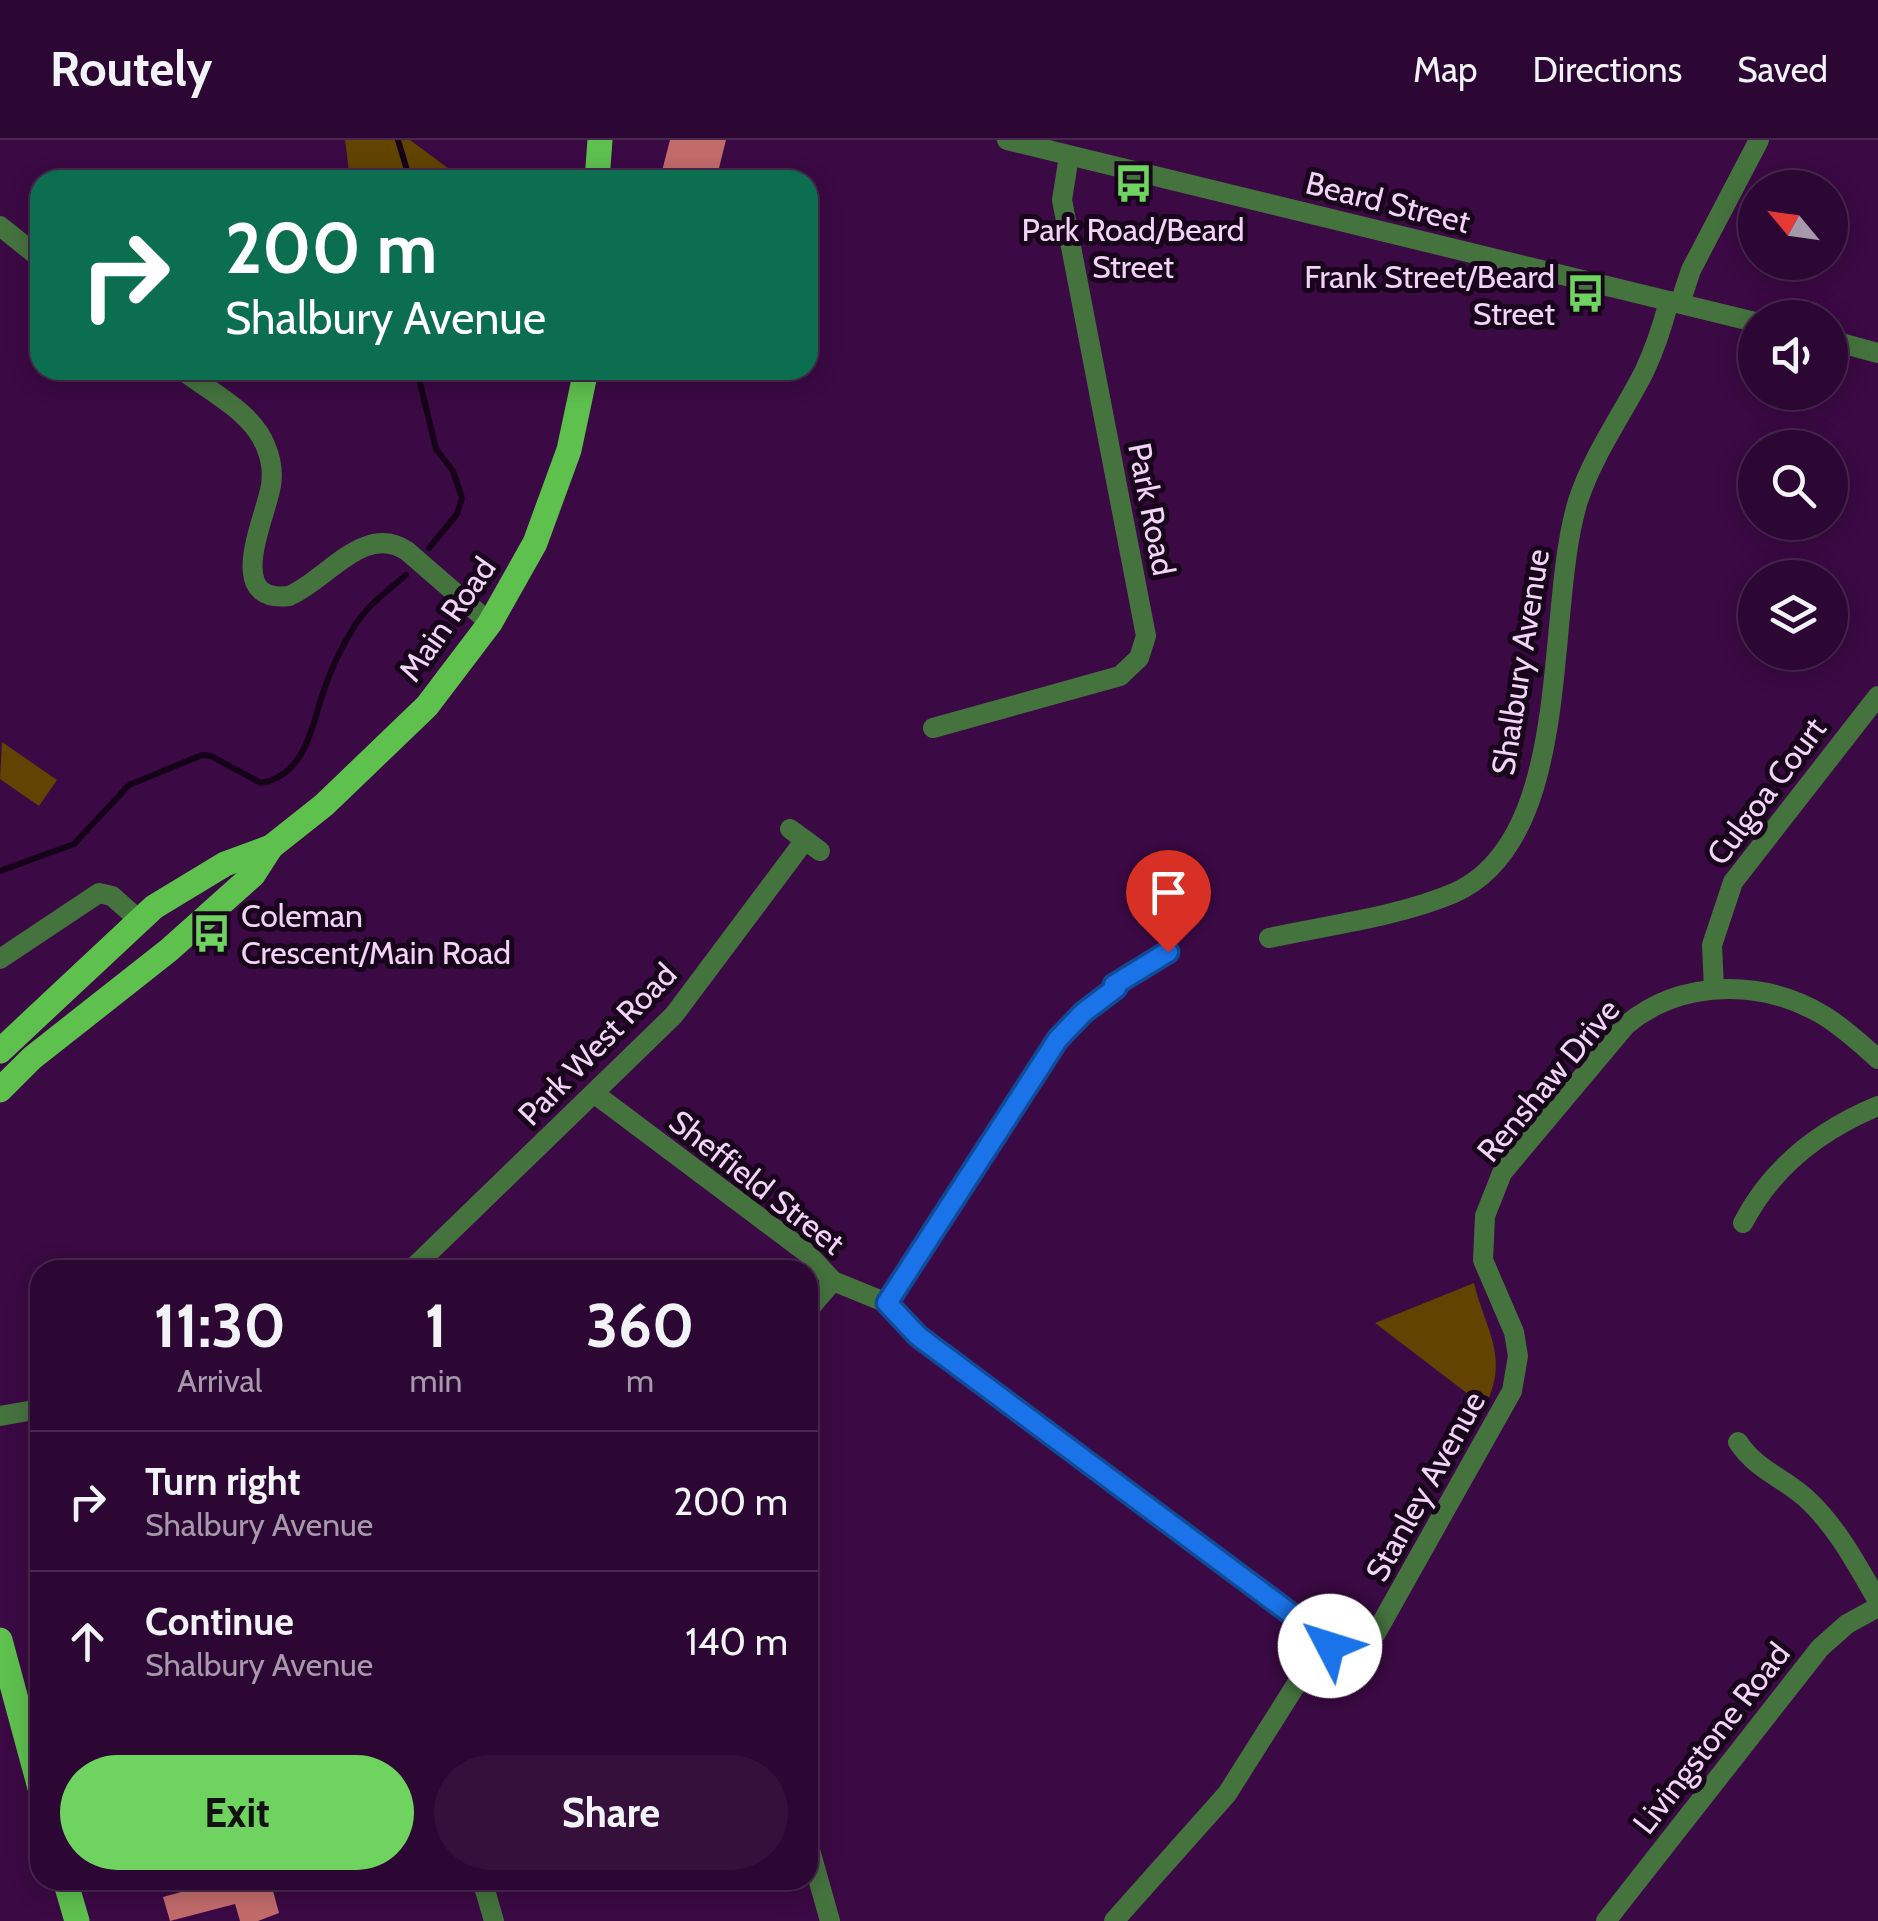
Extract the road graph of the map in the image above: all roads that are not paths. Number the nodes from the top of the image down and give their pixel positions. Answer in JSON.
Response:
{"nodes":[{"id":1,"x":600,"y":140,"type":"edge"},
{"id":2,"x":1007,"y":140,"type":"edge"},
{"id":3,"x":1759,"y":140,"type":"edge"},
{"id":4,"x":1039,"y":144,"type":"edge"},
{"id":5,"x":1069,"y":156,"type":"junction"},
{"id":6,"x":598,"y":170,"type":"edge"},
{"id":7,"x":0,"y":226,"type":"edge"},
{"id":8,"x":30,"y":250,"type":"edge"},
{"id":9,"x":1674,"y":302,"type":"junction"},
{"id":10,"x":1738,"y":318,"type":"edge"},
{"id":11,"x":1848,"y":345,"type":"edge"},
{"id":12,"x":1878,"y":353,"type":"edge"},
{"id":13,"x":195,"y":380,"type":"edge"},
{"id":14,"x":584,"y":380,"type":"edge"},
{"id":15,"x":490,"y":623,"type":"junction"},
{"id":16,"x":1878,"y":696,"type":"edge"},
{"id":17,"x":933,"y":728,"type":"dead end"},
{"id":18,"x":805,"y":840,"type":"dead end"},
{"id":19,"x":270,"y":847,"type":"junction"},
{"id":20,"x":139,"y":920,"type":"junction"},
{"id":21,"x":1269,"y":938,"type":"dead end"},
{"id":22,"x":169,"y":950,"type":"junction"},
{"id":23,"x":1168,"y":952,"type":"dead end"},
{"id":24,"x":0,"y":959,"type":"edge"},
{"id":25,"x":1116,"y":988,"type":"joint"},
{"id":26,"x":1714,"y":989,"type":"junction"},
{"id":27,"x":0,"y":1050,"type":"edge"},
{"id":28,"x":1878,"y":1059,"type":"edge"},
{"id":29,"x":0,"y":1090,"type":"edge"},
{"id":30,"x":595,"y":1094,"type":"junction"},
{"id":31,"x":1878,"y":1106,"type":"edge"},
{"id":32,"x":1743,"y":1222,"type":"dead end"},
{"id":33,"x":421,"y":1260,"type":"edge"},
{"id":34,"x":814,"y":1260,"type":"edge"},
{"id":35,"x":818,"y":1265,"type":"edge"},
{"id":36,"x":833,"y":1281,"type":"junction"},
{"id":37,"x":818,"y":1298,"type":"edge"},
{"id":38,"x":887,"y":1303,"type":"junction"},
{"id":39,"x":1508,"y":1317,"type":"joint"},
{"id":40,"x":30,"y":1411,"type":"edge"},
{"id":41,"x":0,"y":1416,"type":"edge"},
{"id":42,"x":1738,"y":1442,"type":"dead end"},
{"id":43,"x":1878,"y":1604,"type":"edge"},
{"id":44,"x":0,"y":1640,"type":"edge"},
{"id":45,"x":1319,"y":1648,"type":"junction"},
{"id":46,"x":30,"y":1751,"type":"edge"},
{"id":47,"x":818,"y":1878,"type":"edge"},
{"id":48,"x":68,"y":1890,"type":"edge"},
{"id":49,"x":485,"y":1890,"type":"edge"},
{"id":50,"x":76,"y":1921,"type":"edge"},
{"id":51,"x":494,"y":1921,"type":"edge"},
{"id":52,"x":830,"y":1921,"type":"edge"},
{"id":53,"x":1114,"y":1921,"type":"edge"},
{"id":54,"x":1606,"y":1921,"type":"edge"}],
"edges":[{"from":1,"to":6,"type":"main road"},
{"from":2,"to":4,"type":"street","name":"Beard Street"},
{"from":3,"to":9,"type":"street","name":"Shalbury Avenue"},
{"from":4,"to":5,"type":"street","name":"Beard Street"},
{"from":5,"to":9,"type":"street","name":"Beard Street"},
{"from":5,"to":17,"type":"street","name":"Park Road"},
{"from":7,"to":8,"type":"street"},
{"from":9,"to":10,"type":"street","name":"Beard Street"},
{"from":9,"to":21,"type":"street","name":"Shalbury Avenue"},
{"from":11,"to":12,"type":"street"},
{"from":13,"to":15,"type":"street"},
{"from":14,"to":15,"type":"main road","name":"Main Road"},
{"from":15,"to":19,"type":"main road","name":"Main Road"},
{"from":16,"to":26,"type":"street","name":"Culgoa Court"},
{"from":18,"to":30,"type":"street","name":"Park West Road"},
{"from":19,"to":20,"type":"main road","name":"Main Road"},
{"from":19,"to":22,"type":"main road","name":"Main Road"},
{"from":20,"to":22,"type":"main road"},
{"from":20,"to":24,"type":"street"},
{"from":20,"to":27,"type":"main road","name":"Main Road"},
{"from":22,"to":29,"type":"main road","name":"Main Road"},
{"from":23,"to":25,"type":"lane"},
{"from":25,"to":38,"type":"street"},
{"from":26,"to":28,"type":"street","name":"Renshaw Drive"},
{"from":26,"to":39,"type":"street","name":"Renshaw Drive"},
{"from":30,"to":33,"type":"street","name":"Park West Road"},
{"from":30,"to":34,"type":"street","name":"Sheffield Street"},
{"from":31,"to":32,"type":"street"},
{"from":35,"to":36,"type":"street","name":"Sheffield Street"},
{"from":36,"to":37,"type":"street"},
{"from":36,"to":38,"type":"street","name":"Sheffield Street"},
{"from":38,"to":45,"type":"street","name":"Sheffield Street"},
{"from":39,"to":45,"type":"street","name":"Stanley Avenue"},
{"from":40,"to":41,"type":"street"},
{"from":42,"to":43,"type":"street"},
{"from":43,"to":54,"type":"street","name":"Livingstone Road"},
{"from":44,"to":46,"type":"main road"},
{"from":45,"to":53,"type":"street"},
{"from":47,"to":52,"type":"street"},
{"from":48,"to":50,"type":"main road"},
{"from":49,"to":51,"type":"street"}]}
